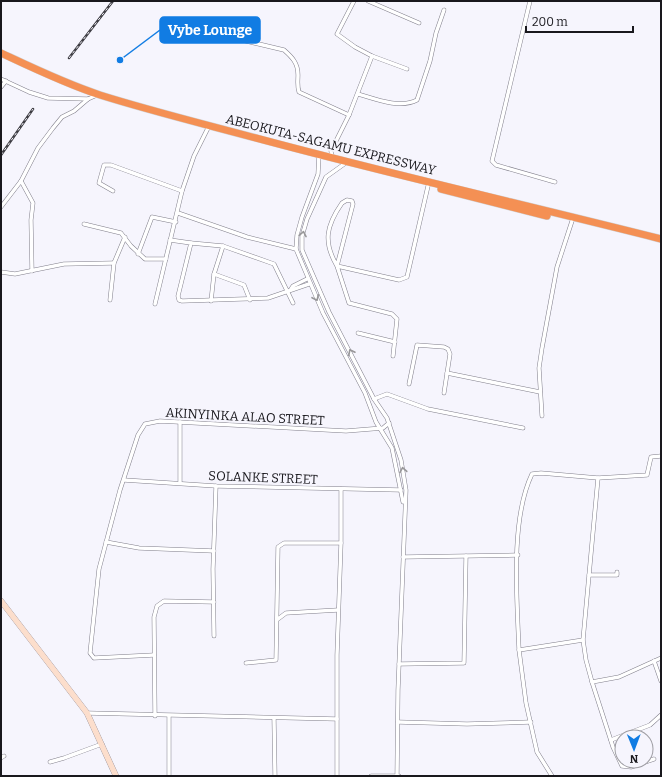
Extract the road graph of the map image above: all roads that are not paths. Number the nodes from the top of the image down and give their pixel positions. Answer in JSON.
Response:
{"nodes":[{"id":1,"x":354,"y":1,"type":"edge"},
{"id":2,"x":368,"y":1,"type":"edge"},
{"id":3,"x":381,"y":1,"type":"edge"},
{"id":4,"x":530,"y":1,"type":"edge"},
{"id":5,"x":378,"y":5,"type":"junction"},
{"id":6,"x":444,"y":10,"type":"dead end"},
{"id":7,"x":419,"y":23,"type":"dead end"},
{"id":8,"x":179,"y":25,"type":"dead end"},
{"id":9,"x":1,"y":53,"type":"edge"},
{"id":10,"x":372,"y":56,"type":"junction"},
{"id":11,"x":1,"y":58,"type":"edge"},
{"id":12,"x":407,"y":69,"type":"dead end"},
{"id":13,"x":1,"y":79,"type":"edge"},
{"id":14,"x":6,"y":81,"type":"junction"},
{"id":15,"x":1,"y":87,"type":"edge"},
{"id":16,"x":358,"y":94,"type":"junction"},
{"id":17,"x":94,"y":97,"type":"junction"},
{"id":18,"x":349,"y":115,"type":"junction"},
{"id":19,"x":208,"y":128,"type":"junction"},
{"id":20,"x":319,"y":157,"type":"junction"},
{"id":21,"x":332,"y":158,"type":"junction"},
{"id":22,"x":345,"y":164,"type":"junction"},
{"id":23,"x":318,"y":174,"type":"junction"},
{"id":24,"x":326,"y":177,"type":"junction"},
{"id":25,"x":21,"y":181,"type":"junction"},
{"id":26,"x":555,"y":182,"type":"dead end"},
{"id":27,"x":428,"y":186,"type":"junction"},
{"id":28,"x":313,"y":188,"type":"junction"},
{"id":29,"x":113,"y":191,"type":"dead end"},
{"id":30,"x":182,"y":191,"type":"junction"},
{"id":31,"x":319,"y":191,"type":"junction"},
{"id":32,"x":1,"y":207,"type":"edge"},
{"id":33,"x":178,"y":213,"type":"junction"},
{"id":34,"x":176,"y":222,"type":"junction"},
{"id":35,"x":572,"y":222,"type":"junction"},
{"id":36,"x":84,"y":224,"type":"dead end"},
{"id":37,"x":125,"y":237,"type":"junction"},
{"id":38,"x":661,"y":239,"type":"edge"},
{"id":39,"x":170,"y":240,"type":"junction"},
{"id":40,"x":191,"y":243,"type":"junction"},
{"id":41,"x":661,"y":244,"type":"edge"},
{"id":42,"x":223,"y":246,"type":"junction"},
{"id":43,"x":296,"y":250,"type":"junction"},
{"id":44,"x":138,"y":254,"type":"junction"},
{"id":45,"x":166,"y":259,"type":"junction"},
{"id":46,"x":114,"y":263,"type":"junction"},
{"id":47,"x":337,"y":266,"type":"junction"},
{"id":48,"x":32,"y":271,"type":"junction"},
{"id":49,"x":1,"y":272,"type":"edge"},
{"id":50,"x":214,"y":274,"type":"junction"},
{"id":51,"x":307,"y":279,"type":"junction"},
{"id":52,"x":309,"y":284,"type":"junction"},
{"id":53,"x":290,"y":290,"type":"junction"},
{"id":54,"x":110,"y":300,"type":"dead end"},
{"id":55,"x":250,"y":300,"type":"junction"},
{"id":56,"x":211,"y":301,"type":"junction"},
{"id":57,"x":293,"y":303,"type":"dead end"},
{"id":58,"x":155,"y":304,"type":"dead end"},
{"id":59,"x":358,"y":333,"type":"dead end"},
{"id":60,"x":395,"y":342,"type":"junction"},
{"id":61,"x":393,"y":356,"type":"dead end"},
{"id":62,"x":447,"y":373,"type":"junction"},
{"id":63,"x":409,"y":384,"type":"dead end"},
{"id":64,"x":540,"y":392,"type":"junction"},
{"id":65,"x":444,"y":393,"type":"dead end"},
{"id":66,"x":374,"y":399,"type":"junction"},
{"id":67,"x":384,"y":414,"type":"junction"},
{"id":68,"x":542,"y":416,"type":"dead end"},
{"id":69,"x":375,"y":418,"type":"junction"},
{"id":70,"x":180,"y":422,"type":"junction"},
{"id":71,"x":389,"y":423,"type":"junction"},
{"id":72,"x":380,"y":428,"type":"junction"},
{"id":73,"x":524,"y":428,"type":"dead end"},
{"id":74,"x":661,"y":456,"type":"edge"},
{"id":75,"x":598,"y":478,"type":"junction"},
{"id":76,"x":124,"y":480,"type":"junction"},
{"id":77,"x":180,"y":483,"type":"junction"},
{"id":78,"x":216,"y":486,"type":"junction"},
{"id":79,"x":341,"y":489,"type":"junction"},
{"id":80,"x":401,"y":490,"type":"junction"},
{"id":81,"x":404,"y":509,"type":"junction"},
{"id":82,"x":106,"y":542,"type":"junction"},
{"id":83,"x":341,"y":543,"type":"junction"},
{"id":84,"x":214,"y":551,"type":"junction"},
{"id":85,"x":518,"y":555,"type":"junction"},
{"id":86,"x":466,"y":556,"type":"junction"},
{"id":87,"x":403,"y":557,"type":"junction"},
{"id":88,"x":617,"y":572,"type":"dead end"},
{"id":89,"x":589,"y":575,"type":"junction"},
{"id":90,"x":1,"y":601,"type":"edge"},
{"id":91,"x":214,"y":602,"type":"junction"},
{"id":92,"x":338,"y":610,"type":"junction"},
{"id":93,"x":278,"y":619,"type":"junction"},
{"id":94,"x":214,"y":636,"type":"dead end"},
{"id":95,"x":584,"y":640,"type":"junction"},
{"id":96,"x":519,"y":650,"type":"junction"},
{"id":97,"x":154,"y":655,"type":"junction"},
{"id":98,"x":661,"y":658,"type":"edge"},
{"id":99,"x":654,"y":661,"type":"junction"},
{"id":100,"x":246,"y":663,"type":"dead end"},
{"id":101,"x":399,"y":664,"type":"junction"},
{"id":102,"x":661,"y":681,"type":"edge"},
{"id":103,"x":592,"y":682,"type":"junction"},
{"id":104,"x":87,"y":713,"type":"junction"},
{"id":105,"x":661,"y":715,"type":"edge"},
{"id":106,"x":154,"y":716,"type":"junction"},
{"id":107,"x":168,"y":716,"type":"junction"},
{"id":108,"x":274,"y":719,"type":"junction"},
{"id":109,"x":337,"y":719,"type":"junction"},
{"id":110,"x":398,"y":722,"type":"junction"},
{"id":111,"x":530,"y":722,"type":"junction"},
{"id":112,"x":611,"y":740,"type":"junction"},
{"id":113,"x":102,"y":744,"type":"junction"},
{"id":114,"x":614,"y":748,"type":"edge"},
{"id":115,"x":50,"y":762,"type":"dead end"},
{"id":116,"x":116,"y":776,"type":"edge"},
{"id":117,"x":169,"y":776,"type":"edge"},
{"id":118,"x":275,"y":776,"type":"edge"},
{"id":119,"x":337,"y":776,"type":"edge"},
{"id":120,"x":371,"y":776,"type":"edge"},
{"id":121,"x":398,"y":776,"type":"edge"},
{"id":122,"x":552,"y":776,"type":"edge"}],
"edges":[{"from":1,"to":10,"type":"street"},
{"from":2,"to":5,"type":"street"},
{"from":3,"to":5,"type":"street"},
{"from":4,"to":26,"type":"street"},
{"from":5,"to":7,"type":"street"},
{"from":6,"to":16,"type":"street"},
{"from":8,"to":18,"type":"street"},
{"from":9,"to":17,"type":"highway","name":"ABEOKUTA-SAGAMU EXPRESSWAY"},
{"from":10,"to":12,"type":"street"},
{"from":10,"to":16,"type":"street"},
{"from":11,"to":17,"type":"highway","name":"ABEOKUTA-SAGAMU EXPRESSWAY"},
{"from":13,"to":14,"type":"street"},
{"from":14,"to":15,"type":"street"},
{"from":14,"to":17,"type":"street"},
{"from":16,"to":18,"type":"street"},
{"from":17,"to":19,"type":"highway","name":"ABEOKUTA-SAGAMU EXPRESSWAY"},
{"from":17,"to":20,"type":"highway","name":"ABEOKUTA-SAGAMU EXPRESSWAY"},
{"from":17,"to":25,"type":"street"},
{"from":18,"to":21,"type":"street"},
{"from":19,"to":20,"type":"highway","name":"ABEOKUTA-SAGAMU EXPRESSWAY"},
{"from":19,"to":30,"type":"street"},
{"from":20,"to":21,"type":"highway","name":"ABEOKUTA-SAGAMU EXPRESSWAY"},
{"from":20,"to":22,"type":"highway","name":"ABEOKUTA-SAGAMU EXPRESSWAY"},
{"from":20,"to":23,"type":"street"},
{"from":21,"to":22,"type":"highway","name":"ABEOKUTA-SAGAMU EXPRESSWAY"},
{"from":22,"to":24,"type":"street"},
{"from":22,"to":27,"type":"highway","name":"ABEOKUTA-SAGAMU EXPRESSWAY"},
{"from":22,"to":38,"type":"highway","name":"ABEOKUTA-SAGAMU EXPRESSWAY"},
{"from":23,"to":24,"type":"street"},
{"from":23,"to":28,"type":"street"},
{"from":24,"to":31,"type":"street"},
{"from":25,"to":32,"type":"street"},
{"from":25,"to":48,"type":"street"},
{"from":27,"to":35,"type":"highway","name":"ABEOKUTA-SAGAMU EXPRESSWAY"},
{"from":27,"to":47,"type":"street"},
{"from":28,"to":31,"type":"street"},
{"from":28,"to":43,"type":"street"},
{"from":29,"to":30,"type":"street"},
{"from":30,"to":33,"type":"street"},
{"from":66,"to":31,"type":"street","one_way":true},
{"from":33,"to":34,"type":"street"},
{"from":33,"to":43,"type":"street"},
{"from":34,"to":39,"type":"street"},
{"from":34,"to":44,"type":"street"},
{"from":35,"to":41,"type":"highway","name":"ABEOKUTA-SAGAMU EXPRESSWAY"},
{"from":35,"to":64,"type":"street"},
{"from":36,"to":37,"type":"street"},
{"from":37,"to":44,"type":"street"},
{"from":37,"to":46,"type":"street"},
{"from":39,"to":40,"type":"street"},
{"from":39,"to":45,"type":"street"},
{"from":40,"to":42,"type":"street"},
{"from":40,"to":56,"type":"street"},
{"from":42,"to":50,"type":"street"},
{"from":42,"to":53,"type":"street"},
{"from":43,"to":51,"type":"street"},
{"from":44,"to":45,"type":"street"},
{"from":45,"to":58,"type":"street"},
{"from":46,"to":48,"type":"street"},
{"from":46,"to":54,"type":"street"},
{"from":47,"to":47,"type":"street"},
{"from":47,"to":60,"type":"street"},
{"from":48,"to":49,"type":"street"},
{"from":50,"to":55,"type":"street"},
{"from":50,"to":56,"type":"street"},
{"from":51,"to":52,"type":"street"},
{"from":51,"to":53,"type":"street"},
{"from":52,"to":53,"type":"street"},
{"from":52,"to":69,"type":"street","one_way":true},
{"from":53,"to":55,"type":"street"},
{"from":53,"to":57,"type":"street"},
{"from":55,"to":56,"type":"street"},
{"from":59,"to":60,"type":"street"},
{"from":60,"to":61,"type":"street"},
{"from":62,"to":63,"type":"street"},
{"from":62,"to":64,"type":"street"},
{"from":62,"to":65,"type":"street"},
{"from":64,"to":68,"type":"street"},
{"from":66,"to":67,"type":"street"},
{"from":66,"to":73,"type":"street"},
{"from":67,"to":69,"type":"street"},
{"from":67,"to":71,"type":"street"},
{"from":69,"to":72,"type":"street"},
{"from":70,"to":72,"type":"street","name":"AKINYINKA ALAO STREET"},
{"from":70,"to":76,"type":"street","name":"AKINYINKA ALAO STREET"},
{"from":70,"to":77,"type":"street"},
{"from":71,"to":72,"type":"street"},
{"from":81,"to":71,"type":"street","one_way":true},
{"from":72,"to":80,"type":"street"},
{"from":74,"to":75,"type":"street"},
{"from":75,"to":85,"type":"street"},
{"from":75,"to":89,"type":"street"},
{"from":76,"to":77,"type":"street","name":"SOLANKE STREET"},
{"from":76,"to":82,"type":"street"},
{"from":77,"to":78,"type":"street","name":"SOLANKE STREET"},
{"from":78,"to":79,"type":"street","name":"SOLANKE STREET"},
{"from":78,"to":84,"type":"street"},
{"from":79,"to":80,"type":"street","name":"SOLANKE STREET"},
{"from":79,"to":83,"type":"street"},
{"from":80,"to":81,"type":"street"},
{"from":81,"to":87,"type":"street"},
{"from":82,"to":84,"type":"street"},
{"from":82,"to":97,"type":"street"},
{"from":83,"to":92,"type":"street"},
{"from":83,"to":93,"type":"street"},
{"from":84,"to":91,"type":"street"},
{"from":85,"to":86,"type":"street"},
{"from":85,"to":96,"type":"street"},
{"from":86,"to":87,"type":"street"},
{"from":86,"to":101,"type":"street"},
{"from":87,"to":101,"type":"street"},
{"from":88,"to":89,"type":"street"},
{"from":89,"to":95,"type":"street"},
{"from":90,"to":104,"type":"street"},
{"from":91,"to":94,"type":"street"},
{"from":91,"to":97,"type":"street"},
{"from":92,"to":93,"type":"street"},
{"from":92,"to":109,"type":"street"},
{"from":93,"to":100,"type":"street"},
{"from":95,"to":96,"type":"street"},
{"from":95,"to":103,"type":"street"},
{"from":96,"to":111,"type":"street"},
{"from":97,"to":106,"type":"street"},
{"from":98,"to":99,"type":"street"},
{"from":99,"to":102,"type":"street"},
{"from":99,"to":103,"type":"street"},
{"from":101,"to":110,"type":"street"},
{"from":103,"to":112,"type":"street"},
{"from":104,"to":106,"type":"street"},
{"from":104,"to":113,"type":"street"},
{"from":105,"to":112,"type":"street"},
{"from":106,"to":107,"type":"street"},
{"from":107,"to":108,"type":"street"},
{"from":107,"to":117,"type":"street"},
{"from":108,"to":109,"type":"street"},
{"from":108,"to":118,"type":"street"},
{"from":109,"to":119,"type":"street"},
{"from":110,"to":111,"type":"street"},
{"from":110,"to":121,"type":"street"},
{"from":111,"to":122,"type":"street"},
{"from":112,"to":114,"type":"street"},
{"from":113,"to":115,"type":"street"},
{"from":113,"to":116,"type":"street"},
{"from":120,"to":121,"type":"street"}]}
